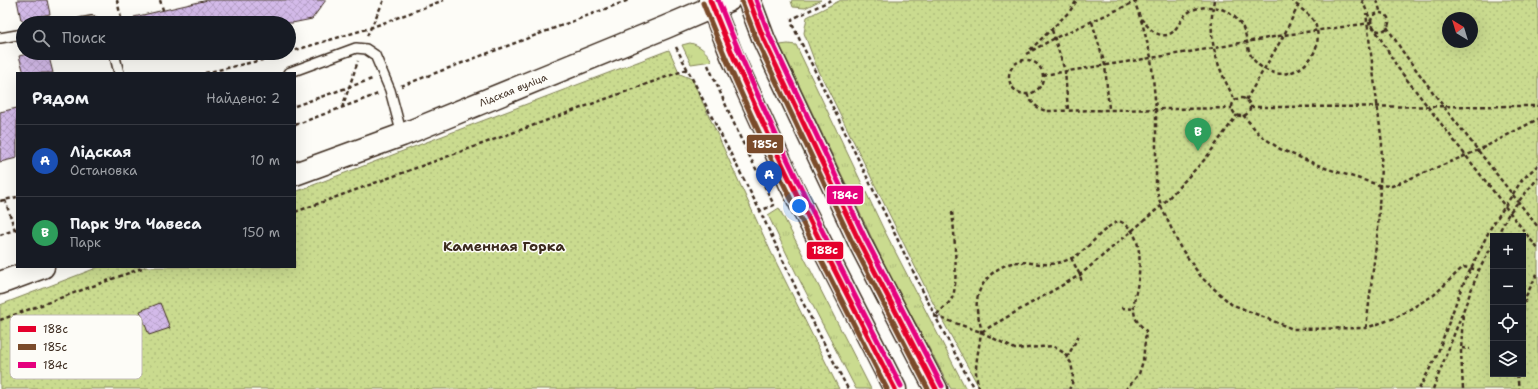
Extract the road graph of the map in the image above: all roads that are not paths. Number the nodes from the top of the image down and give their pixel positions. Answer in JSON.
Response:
{"nodes":[{"id":1,"x":749,"y":0,"type":"edge"},
{"id":2,"x":717,"y":3,"type":"edge"},
{"id":3,"x":16,"y":35,"type":"edge"},
{"id":4,"x":0,"y":38,"type":"edge"},
{"id":5,"x":116,"y":60,"type":"edge"},
{"id":6,"x":119,"y":72,"type":"edge"},
{"id":7,"x":291,"y":72,"type":"edge"},
{"id":8,"x":402,"y":135,"type":"junction"},
{"id":9,"x":296,"y":174,"type":"edge"},
{"id":10,"x":40,"y":268,"type":"edge"},
{"id":11,"x":0,"y":283,"type":"edge"},
{"id":12,"x":895,"y":389,"type":"edge"},
{"id":13,"x":936,"y":389,"type":"edge"}],
"edges":[{"from":1,"to":13,"type":"main road"},
{"from":2,"to":8,"type":"main road","name":"Лідская вуліца"},
{"from":2,"to":12,"type":"main road"},
{"from":3,"to":4,"type":"lane"},
{"from":5,"to":6,"type":"lane"},
{"from":7,"to":8,"type":"lane"},
{"from":8,"to":9,"type":"main road","name":"Лідская вуліца"},
{"from":10,"to":11,"type":"main road"}]}
